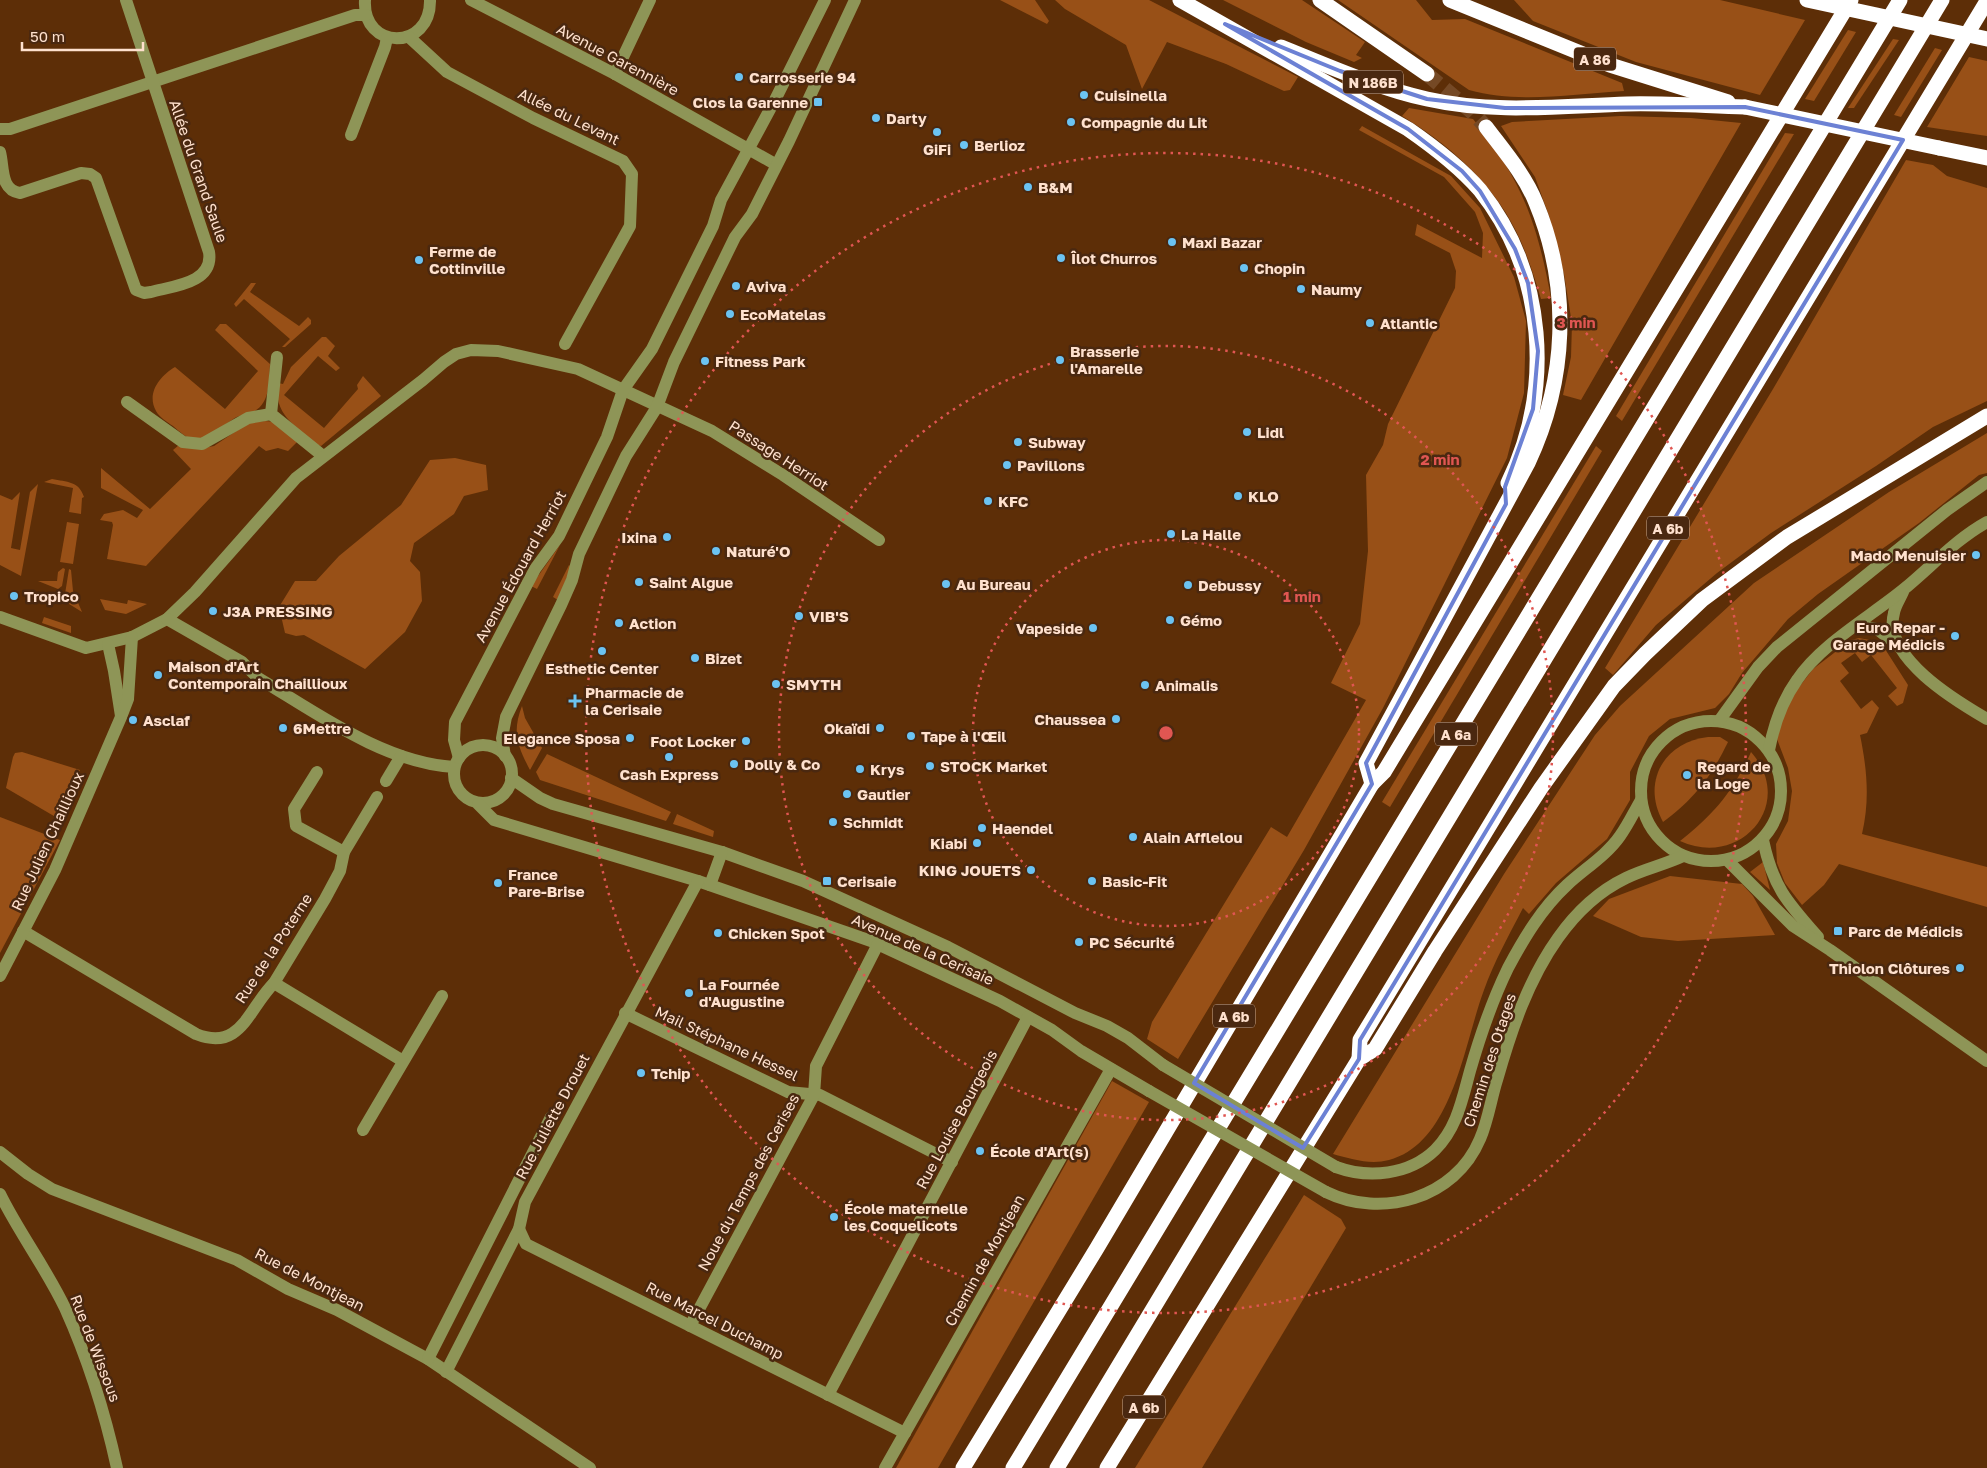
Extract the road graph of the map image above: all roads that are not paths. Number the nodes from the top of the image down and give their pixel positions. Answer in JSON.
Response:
{"nodes":[{"id":1,"x":126,"y":0,"type":"edge"},
{"id":2,"x":365,"y":0,"type":"edge"},
{"id":3,"x":430,"y":0,"type":"edge"},
{"id":4,"x":471,"y":0,"type":"edge"},
{"id":5,"x":650,"y":0,"type":"edge"},
{"id":6,"x":825,"y":0,"type":"edge"},
{"id":7,"x":855,"y":0,"type":"edge"},
{"id":8,"x":1180,"y":0,"type":"edge"},
{"id":9,"x":1320,"y":0,"type":"edge"},
{"id":10,"x":1450,"y":0,"type":"edge"},
{"id":11,"x":1807,"y":0,"type":"edge"},
{"id":12,"x":1847,"y":0,"type":"edge"},
{"id":13,"x":1851,"y":0,"type":"edge"},
{"id":14,"x":1900,"y":0,"type":"edge"},
{"id":15,"x":1942,"y":0,"type":"edge"},
{"id":16,"x":1987,"y":1,"type":"edge"},
{"id":17,"x":366,"y":15,"type":"junction"},
{"id":18,"x":1225,"y":24,"type":"junction"},
{"id":19,"x":1828,"y":35,"type":"junction"},
{"id":20,"x":409,"y":37,"type":"junction"},
{"id":21,"x":387,"y":38,"type":"junction"},
{"id":22,"x":1987,"y":39,"type":"edge"},
{"id":23,"x":615,"y":74,"type":"junction"},
{"id":24,"x":1427,"y":74,"type":"tunnel mouth"},
{"id":25,"x":151,"y":82,"type":"junction"},
{"id":26,"x":1744,"y":107,"type":"junction"},
{"id":27,"x":1486,"y":127,"type":"tunnel mouth"},
{"id":28,"x":0,"y":129,"type":"edge"},
{"id":29,"x":351,"y":135,"type":"dead end"},
{"id":30,"x":748,"y":148,"type":"junction"},
{"id":31,"x":0,"y":152,"type":"edge"},
{"id":32,"x":1987,"y":158,"type":"edge"},
{"id":33,"x":775,"y":164,"type":"junction"},
{"id":34,"x":565,"y":344,"type":"dead end"},
{"id":35,"x":277,"y":357,"type":"dead end"},
{"id":36,"x":623,"y":390,"type":"junction"},
{"id":37,"x":127,"y":402,"type":"dead end"},
{"id":38,"x":657,"y":407,"type":"junction"},
{"id":39,"x":271,"y":414,"type":"junction"},
{"id":40,"x":1987,"y":416,"type":"edge"},
{"id":41,"x":323,"y":456,"type":"junction"},
{"id":42,"x":1987,"y":482,"type":"edge"},
{"id":43,"x":1506,"y":504,"type":"junction"},
{"id":44,"x":1987,"y":522,"type":"edge"},
{"id":45,"x":879,"y":540,"type":"dead end"},
{"id":46,"x":1904,"y":589,"type":"junction"},
{"id":47,"x":0,"y":617,"type":"edge"},
{"id":48,"x":167,"y":619,"type":"junction"},
{"id":49,"x":1858,"y":624,"type":"junction"},
{"id":50,"x":132,"y":638,"type":"junction"},
{"id":51,"x":108,"y":644,"type":"junction"},
{"id":52,"x":1899,"y":646,"type":"junction"},
{"id":53,"x":121,"y":717,"type":"junction"},
{"id":54,"x":1987,"y":719,"type":"edge"},
{"id":55,"x":1719,"y":721,"type":"junction"},
{"id":56,"x":1769,"y":750,"type":"junction"},
{"id":57,"x":401,"y":756,"type":"junction"},
{"id":58,"x":505,"y":756,"type":"junction"},
{"id":59,"x":457,"y":762,"type":"junction"},
{"id":60,"x":317,"y":772,"type":"dead end"},
{"id":61,"x":511,"y":778,"type":"junction"},
{"id":62,"x":386,"y":781,"type":"dead end"},
{"id":63,"x":1372,"y":784,"type":"junction"},
{"id":64,"x":377,"y":796,"type":"dead end"},
{"id":65,"x":1641,"y":800,"type":"junction"},
{"id":66,"x":478,"y":804,"type":"junction"},
{"id":67,"x":1763,"y":840,"type":"junction"},
{"id":68,"x":344,"y":852,"type":"junction"},
{"id":69,"x":722,"y":852,"type":"junction"},
{"id":70,"x":1682,"y":856,"type":"junction"},
{"id":71,"x":1727,"y":860,"type":"junction"},
{"id":72,"x":704,"y":883,"type":"junction"},
{"id":73,"x":24,"y":931,"type":"junction"},
{"id":74,"x":878,"y":944,"type":"junction"},
{"id":75,"x":1830,"y":950,"type":"junction"},
{"id":76,"x":0,"y":976,"type":"edge"},
{"id":77,"x":274,"y":983,"type":"junction"},
{"id":78,"x":442,"y":996,"type":"dead end"},
{"id":79,"x":625,"y":1014,"type":"junction"},
{"id":80,"x":1028,"y":1017,"type":"junction"},
{"id":81,"x":1359,"y":1059,"type":"junction"},
{"id":82,"x":403,"y":1061,"type":"junction"},
{"id":83,"x":1987,"y":1061,"type":"edge"},
{"id":84,"x":1111,"y":1069,"type":"junction"},
{"id":85,"x":814,"y":1095,"type":"junction"},
{"id":86,"x":551,"y":1117,"type":"dead end"},
{"id":87,"x":364,"y":1130,"type":"dead end"},
{"id":88,"x":0,"y":1152,"type":"edge"},
{"id":89,"x":952,"y":1162,"type":"junction"},
{"id":90,"x":1336,"y":1168,"type":"joint"},
{"id":91,"x":1326,"y":1192,"type":"joint"},
{"id":92,"x":0,"y":1194,"type":"edge"},
{"id":93,"x":519,"y":1229,"type":"junction"},
{"id":94,"x":690,"y":1326,"type":"junction"},
{"id":95,"x":428,"y":1359,"type":"junction"},
{"id":96,"x":446,"y":1372,"type":"junction"},
{"id":97,"x":828,"y":1395,"type":"junction"},
{"id":98,"x":905,"y":1433,"type":"junction"},
{"id":99,"x":117,"y":1468,"type":"edge"},
{"id":100,"x":590,"y":1468,"type":"edge"},
{"id":101,"x":885,"y":1468,"type":"edge"},
{"id":102,"x":962,"y":1468,"type":"edge"},
{"id":103,"x":1013,"y":1468,"type":"edge"},
{"id":104,"x":1057,"y":1468,"type":"edge"},
{"id":105,"x":1107,"y":1468,"type":"edge"}],
"edges":[{"from":1,"to":25,"type":"street","name":"Allée du Grand Saule"},
{"from":2,"to":17,"type":"street"},
{"from":3,"to":20,"type":"street"},
{"from":4,"to":23,"type":"street","name":"Avenue Garennière"},
{"from":5,"to":23,"type":"street"},
{"from":6,"to":30,"type":"street","name":"Avenue Édouard Herriot"},
{"from":7,"to":33,"type":"street"},
{"from":8,"to":18,"type":"highway","number":"N 186B"},
{"from":9,"to":24,"type":"highway"},
{"from":10,"to":26,"type":"highway","number":"A 86"},
{"from":11,"to":22,"type":"highway","bridge":true},
{"from":12,"to":19,"type":"highway"},
{"from":13,"to":19,"type":"highway","number":"A 6b"},
{"from":14,"to":103,"type":"highway","number":"A 6a"},
{"from":15,"to":104,"type":"highway","number":"A 6a"},
{"from":16,"to":81,"type":"highway","number":"A 6b"},
{"from":17,"to":21,"type":"street"},
{"from":17,"to":25,"type":"street"},
{"from":18,"to":26,"type":"highway","number":"N 186B"},
{"from":18,"to":43,"type":"highway"},
{"from":19,"to":63,"type":"highway","number":"A 6b"},
{"from":20,"to":21,"type":"street"},
{"from":20,"to":34,"type":"street","name":"Allée du Levant"},
{"from":21,"to":29,"type":"street"},
{"from":23,"to":30,"type":"street","name":"Avenue Garennière"},
{"from":25,"to":28,"type":"street"},
{"from":25,"to":31,"type":"street","name":"Allée du Grand Saule"},
{"from":26,"to":32,"type":"highway","number":"A 86","bridge":true},
{"from":27,"to":43,"type":"highway"},
{"from":30,"to":33,"type":"street"},
{"from":30,"to":36,"type":"street","name":"Avenue Édouard Herriot"},
{"from":33,"to":38,"type":"street"},
{"from":35,"to":39,"type":"street"},
{"from":36,"to":38,"type":"street"},
{"from":36,"to":41,"type":"street"},
{"from":36,"to":59,"type":"street","name":"Avenue Édouard Herriot"},
{"from":37,"to":39,"type":"street"},
{"from":38,"to":45,"type":"street","name":"Passage Herriot"},
{"from":38,"to":58,"type":"street"},
{"from":39,"to":41,"type":"street"},
{"from":40,"to":81,"type":"highway"},
{"from":41,"to":48,"type":"street"},
{"from":42,"to":55,"type":"street"},
{"from":43,"to":63,"type":"highway"},
{"from":44,"to":46,"type":"street"},
{"from":46,"to":49,"type":"street"},
{"from":46,"to":52,"type":"street"},
{"from":47,"to":51,"type":"street"},
{"from":48,"to":50,"type":"street"},
{"from":48,"to":57,"type":"street"},
{"from":49,"to":52,"type":"street"},
{"from":49,"to":56,"type":"street"},
{"from":50,"to":51,"type":"street"},
{"from":50,"to":53,"type":"street","name":"Rue Julien Chaillioux"},
{"from":51,"to":53,"type":"street"},
{"from":52,"to":54,"type":"street"},
{"from":53,"to":73,"type":"street","name":"Rue Julien Chaillioux"},
{"from":55,"to":56,"type":"street"},
{"from":55,"to":65,"type":"street"},
{"from":56,"to":67,"type":"street"},
{"from":57,"to":59,"type":"street"},
{"from":57,"to":62,"type":"street"},
{"from":58,"to":59,"type":"street"},
{"from":58,"to":61,"type":"street"},
{"from":59,"to":66,"type":"street"},
{"from":60,"to":68,"type":"street"},
{"from":61,"to":66,"type":"street"},
{"from":61,"to":69,"type":"street","name":"Avenue de la Cerisaie"},
{"from":63,"to":102,"type":"highway","number":"A 6b"},
{"from":64,"to":68,"type":"street","name":"Rue de la Poterne"},
{"from":65,"to":70,"type":"street"},
{"from":65,"to":90,"type":"street","name":"Chemin des Otages"},
{"from":66,"to":72,"type":"street","name":"Avenue de la Cerisaie"},
{"from":67,"to":71,"type":"street"},
{"from":67,"to":75,"type":"street"},
{"from":68,"to":77,"type":"street","name":"Rue de la Poterne"},
{"from":69,"to":72,"type":"street","name":"Rue Juliette Drouet"},
{"from":69,"to":90,"type":"street","name":"Avenue de la Cerisaie","bridge":true},
{"from":70,"to":71,"type":"street"},
{"from":70,"to":91,"type":"street","name":"Chemin des Otages"},
{"from":71,"to":75,"type":"street"},
{"from":72,"to":74,"type":"street","name":"Avenue de la Cerisaie"},
{"from":72,"to":79,"type":"street","name":"Rue Juliette Drouet"},
{"from":73,"to":76,"type":"street","name":"Rue Julien Chaillioux"},
{"from":73,"to":77,"type":"street","name":"Rue de la Poterne"},
{"from":74,"to":80,"type":"street","name":"Avenue de la Cerisaie"},
{"from":74,"to":85,"type":"street","name":"Noue du Temps des Cerises"},
{"from":75,"to":83,"type":"street"},
{"from":77,"to":82,"type":"street"},
{"from":78,"to":82,"type":"street"},
{"from":79,"to":85,"type":"street","name":"Mail Stéphane Hessel"},
{"from":79,"to":93,"type":"street","name":"Rue Juliette Drouet"},
{"from":80,"to":84,"type":"street","name":"Avenue de la Cerisaie"},
{"from":80,"to":89,"type":"street","name":"Rue Louise Bourgeois"},
{"from":81,"to":105,"type":"highway","number":"A 6b"},
{"from":82,"to":87,"type":"street"},
{"from":84,"to":91,"type":"street","name":"Avenue de la Cerisaie","bridge":true},
{"from":84,"to":98,"type":"street","name":"Chemin de Montjean"},
{"from":85,"to":89,"type":"street","name":"Mail Stéphane Hessel"},
{"from":85,"to":94,"type":"street","name":"Noue du Temps des Cerises"},
{"from":86,"to":95,"type":"street"},
{"from":88,"to":95,"type":"street","name":"Rue de Montjean"},
{"from":89,"to":97,"type":"street","name":"Rue Louise Bourgeois"},
{"from":92,"to":99,"type":"street","name":"Rue de Wissous"},
{"from":93,"to":94,"type":"street","name":"Rue Marcel Duchamp"},
{"from":93,"to":96,"type":"street","name":"Rue Juliette Drouet"},
{"from":94,"to":97,"type":"street","name":"Rue Marcel Duchamp"},
{"from":95,"to":96,"type":"street","name":"Rue de Montjean"},
{"from":96,"to":100,"type":"street","name":"Rue de Montjean"},
{"from":97,"to":98,"type":"street","name":"Rue Marcel Duchamp"},
{"from":98,"to":101,"type":"street","name":"Chemin de Montjean"}]}
